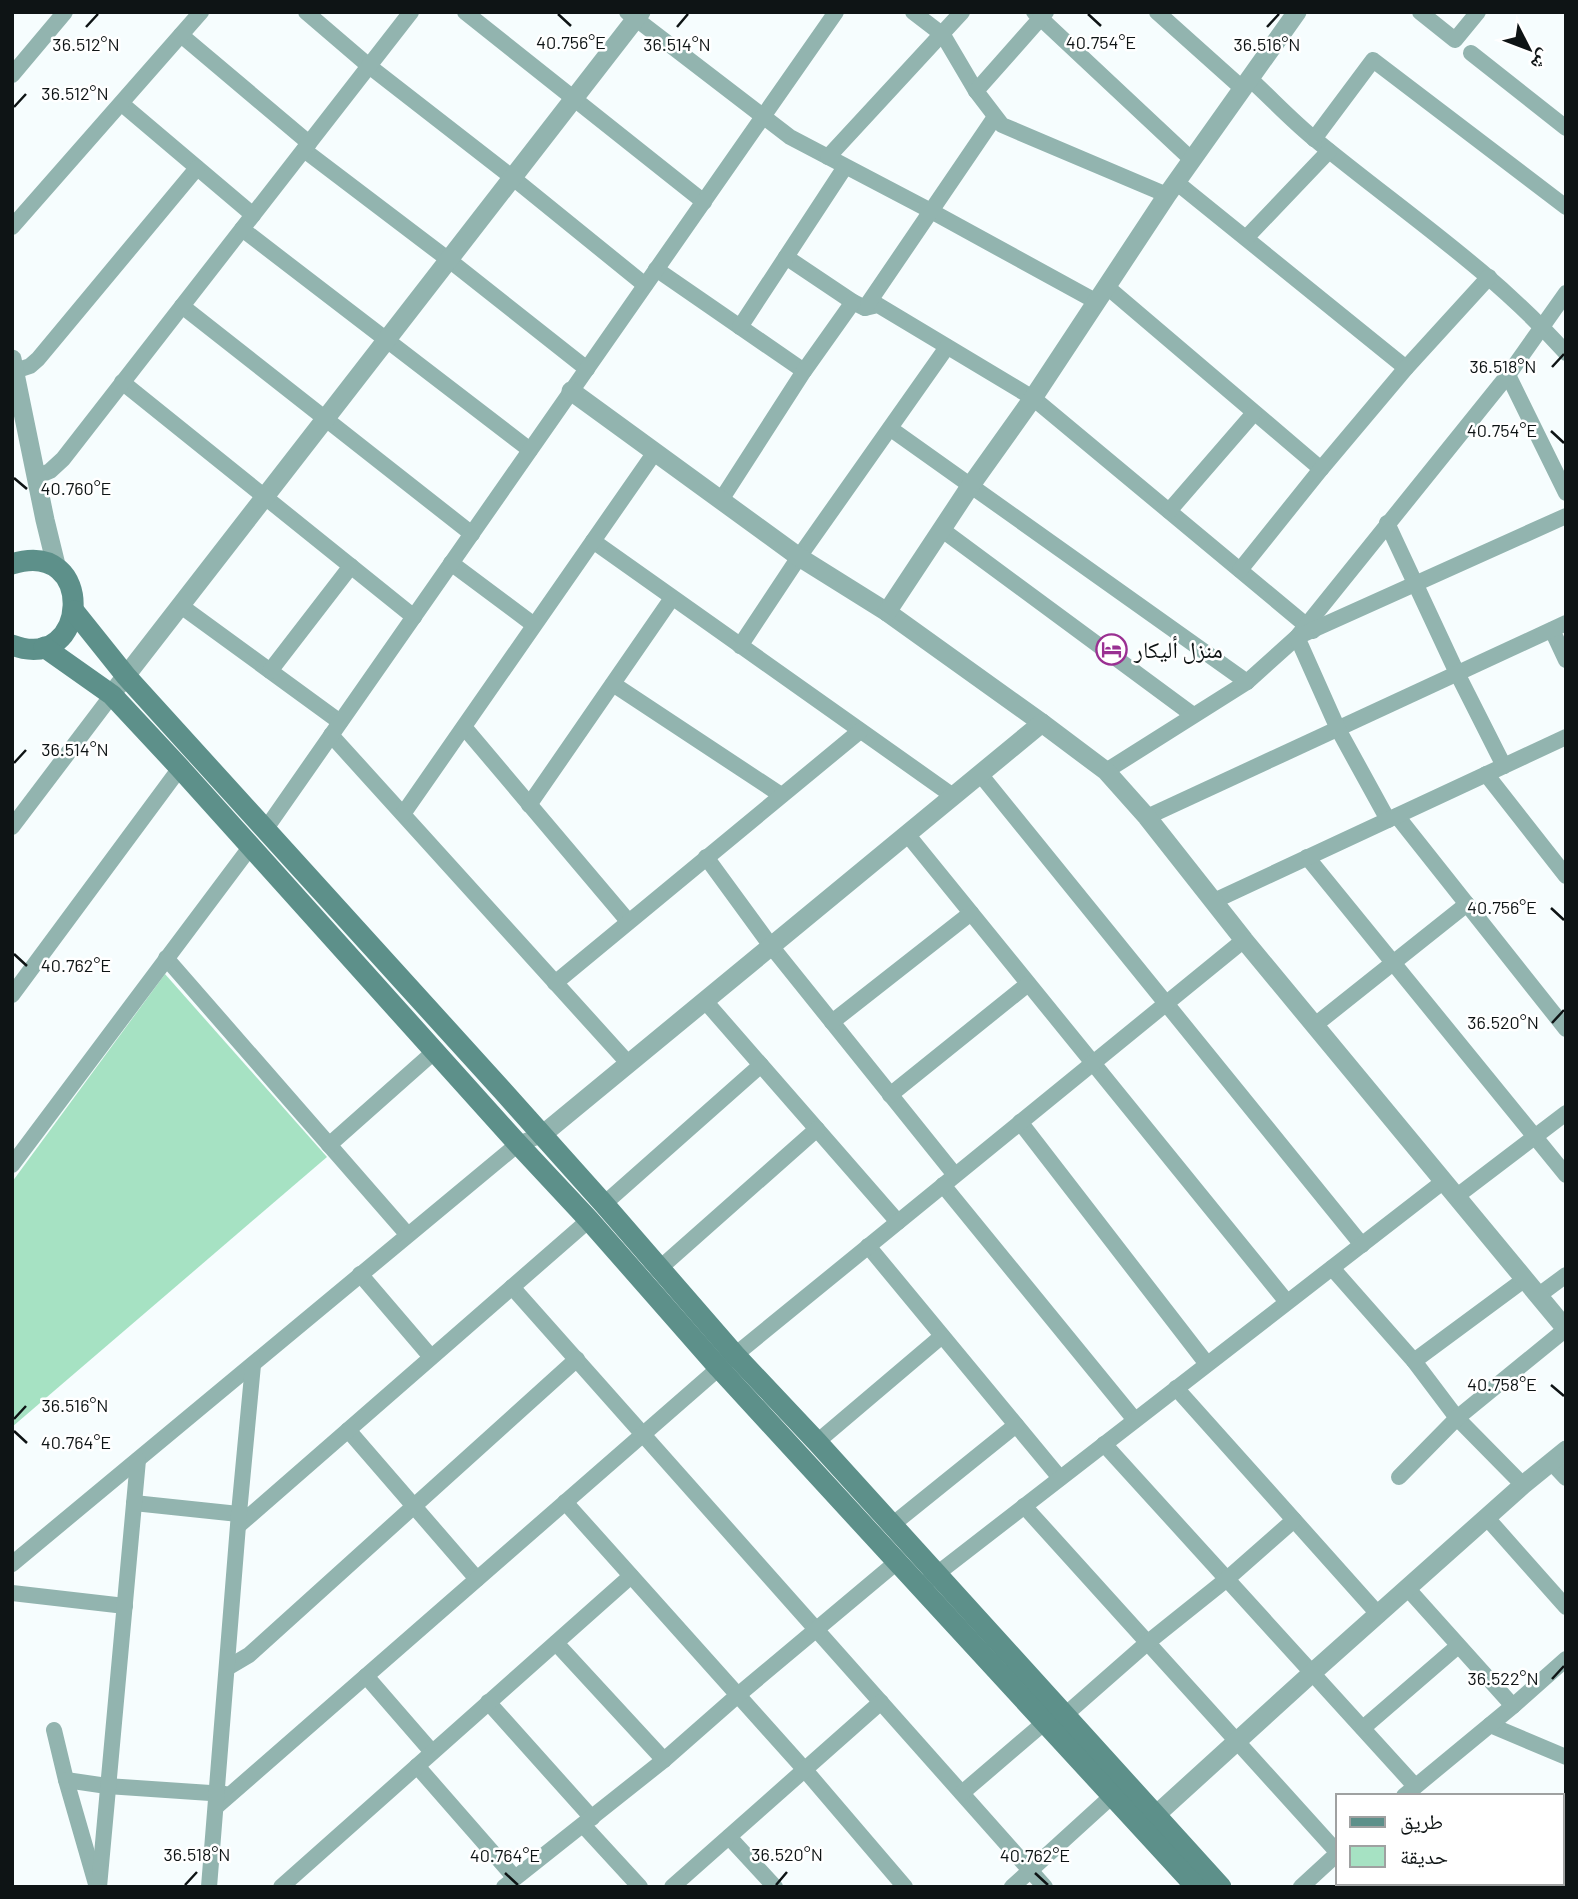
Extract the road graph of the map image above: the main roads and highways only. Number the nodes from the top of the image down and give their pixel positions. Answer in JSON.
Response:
{"nodes":[{"id":1,"x":12,"y":564,"type":"edge"},
{"id":2,"x":74,"y":611,"type":"junction"},
{"id":3,"x":23,"y":648,"type":"edge"},
{"id":4,"x":258,"y":838,"type":"junction"},
{"id":5,"x":727,"y":1361,"type":"junction"},
{"id":6,"x":929,"y":1580,"type":"junction"},
{"id":7,"x":1149,"y":1821,"type":"junction"},
{"id":8,"x":1196,"y":1887,"type":"edge"},
{"id":9,"x":1221,"y":1887,"type":"edge"}],
"edges":[{"from":1,"to":2,"type":"main road"},
{"from":2,"to":3,"type":"main road"},
{"from":2,"to":4,"type":"main road"},
{"from":3,"to":4,"type":"main road"},
{"from":4,"to":5,"type":"main road"},
{"from":4,"to":5,"type":"main road"},
{"from":5,"to":6,"type":"main road"},
{"from":5,"to":6,"type":"main road"},
{"from":6,"to":7,"type":"main road"},
{"from":6,"to":7,"type":"main road"},
{"from":7,"to":8,"type":"main road"},
{"from":7,"to":9,"type":"main road"}]}
